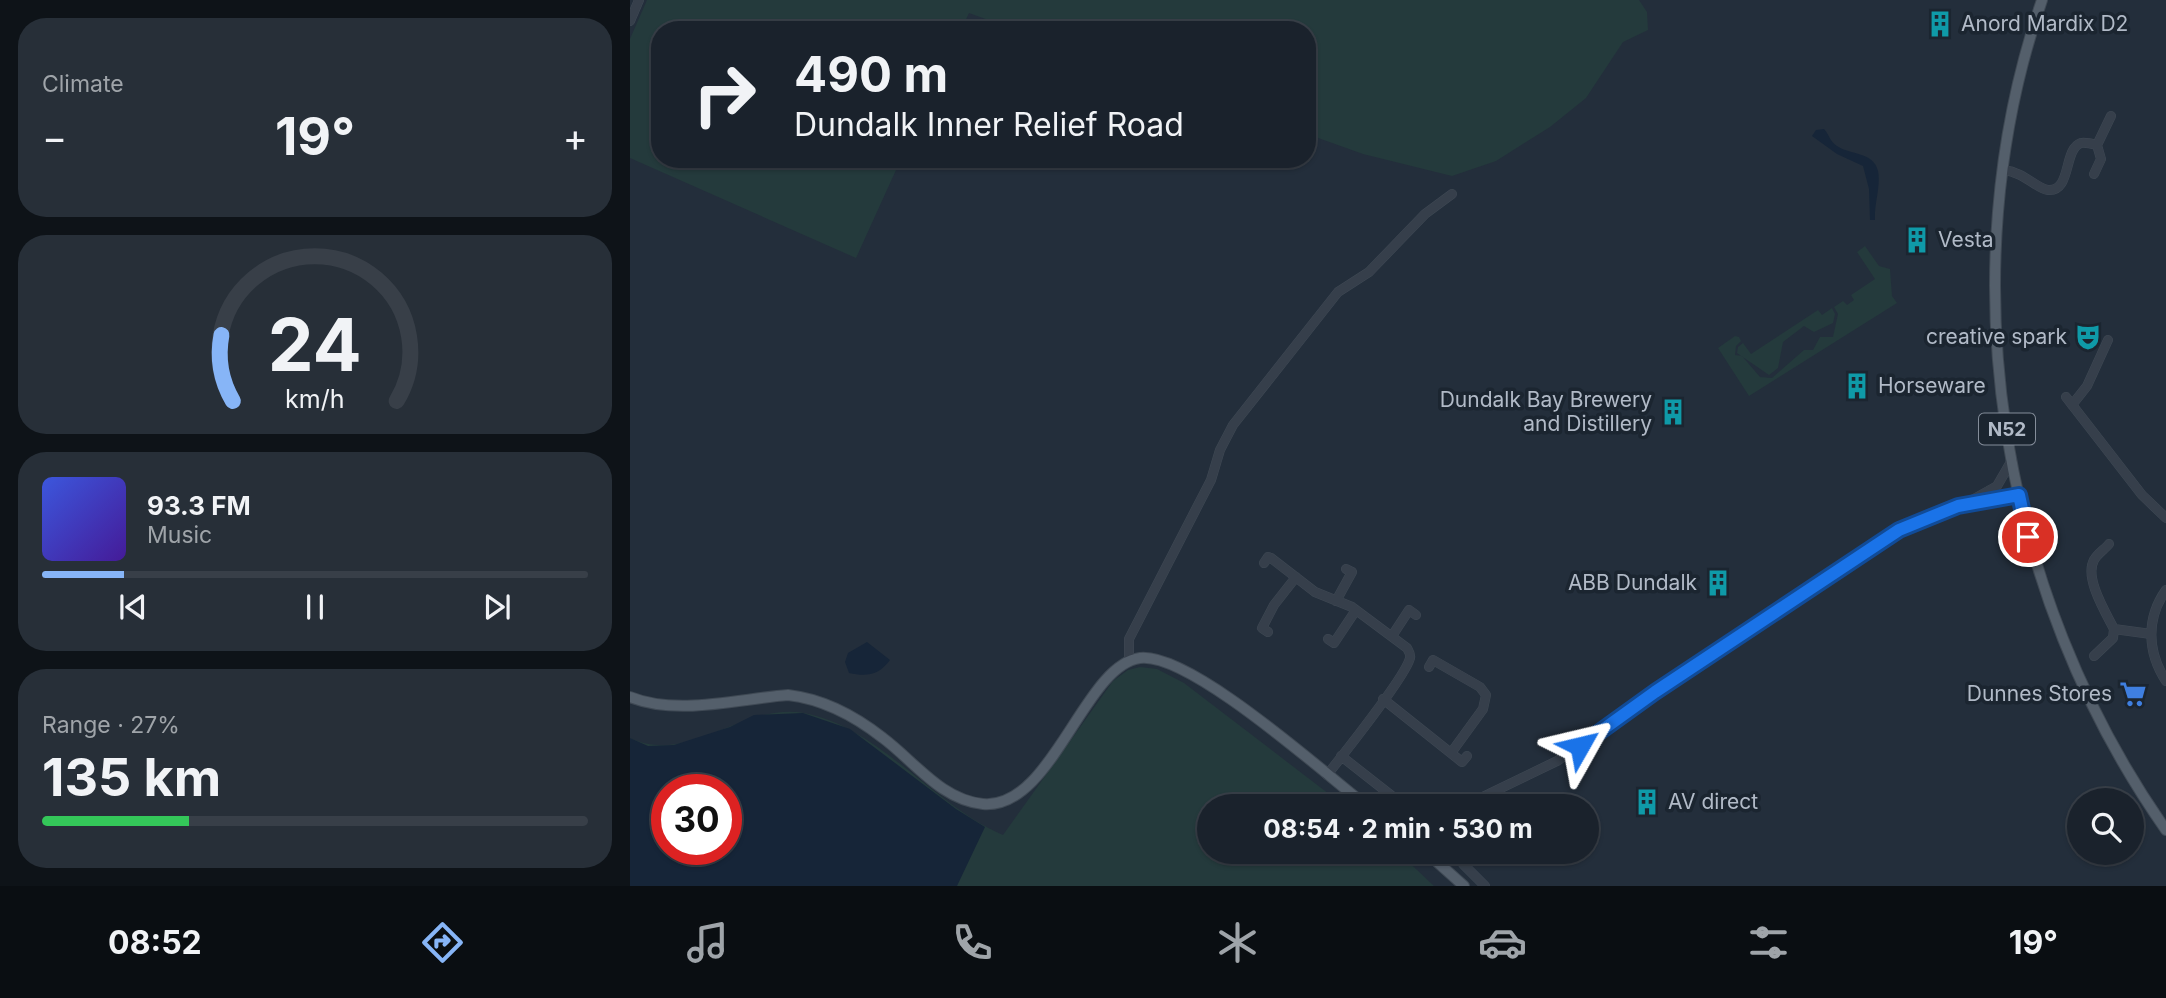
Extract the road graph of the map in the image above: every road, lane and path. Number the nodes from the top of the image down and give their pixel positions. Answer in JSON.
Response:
{"nodes":[{"id":1,"x":639,"y":0,"type":"edge"},
{"id":2,"x":2042,"y":0,"type":"edge"},
{"id":3,"x":630,"y":21,"type":"edge"},
{"id":4,"x":2111,"y":116,"type":"dead end"},
{"id":5,"x":2097,"y":145,"type":"junction"},
{"id":6,"x":2004,"y":170,"type":"junction"},
{"id":7,"x":2094,"y":174,"type":"dead end"},
{"id":8,"x":1452,"y":194,"type":"dead end"},
{"id":9,"x":2108,"y":340,"type":"dead end"},
{"id":10,"x":2012,"y":460,"type":"junction"},
{"id":11,"x":2019,"y":495,"type":"junction"},
{"id":12,"x":1958,"y":506,"type":"junction"},
{"id":13,"x":2166,"y":518,"type":"edge"},
{"id":14,"x":2109,"y":544,"type":"dead end"},
{"id":15,"x":1265,"y":563,"type":"dead end"},
{"id":16,"x":1346,"y":569,"type":"dead end"},
{"id":17,"x":1296,"y":578,"type":"junction"},
{"id":18,"x":2166,"y":590,"type":"edge"},
{"id":19,"x":1336,"y":601,"type":"junction"},
{"id":20,"x":1356,"y":610,"type":"junction"},
{"id":21,"x":1416,"y":615,"type":"dead end"},
{"id":22,"x":2113,"y":629,"type":"junction"},
{"id":23,"x":2151,"y":629,"type":"junction"},
{"id":24,"x":1268,"y":632,"type":"dead end"},
{"id":25,"x":1392,"y":636,"type":"junction"},
{"id":26,"x":1328,"y":639,"type":"dead end"},
{"id":27,"x":2094,"y":656,"type":"dead end"},
{"id":28,"x":1129,"y":661,"type":"junction"},
{"id":29,"x":1429,"y":667,"type":"dead end"},
{"id":30,"x":2166,"y":681,"type":"edge"},
{"id":31,"x":630,"y":697,"type":"edge"},
{"id":32,"x":1383,"y":699,"type":"junction"},
{"id":33,"x":1451,"y":753,"type":"junction"},
{"id":34,"x":1341,"y":756,"type":"junction"},
{"id":35,"x":1467,"y":756,"type":"dead end"},
{"id":36,"x":1327,"y":775,"type":"junction"},
{"id":37,"x":1351,"y":794,"type":"edge"},
{"id":38,"x":1389,"y":794,"type":"edge"},
{"id":39,"x":1489,"y":794,"type":"edge"},
{"id":40,"x":2166,"y":830,"type":"edge"},
{"id":41,"x":1439,"y":864,"type":"edge"},
{"id":42,"x":1463,"y":864,"type":"dead end"},
{"id":43,"x":1477,"y":878,"type":"junction"},
{"id":44,"x":1464,"y":886,"type":"edge"},
{"id":45,"x":1485,"y":886,"type":"edge"}],
"edges":[{"from":1,"to":3,"type":"street"},
{"from":2,"to":6,"type":"main road","number":"N52"},
{"from":4,"to":5,"type":"street"},
{"from":5,"to":6,"type":"street"},
{"from":5,"to":7,"type":"street"},
{"from":6,"to":10,"type":"main road","number":"N52"},
{"from":8,"to":28,"type":"street"},
{"from":9,"to":13,"type":"street"},
{"from":10,"to":11,"type":"main road","number":"N52"},
{"from":10,"to":12,"type":"street"},
{"from":11,"to":12,"type":"street"},
{"from":11,"to":40,"type":"main road","number":"N52"},
{"from":12,"to":39,"type":"street"},
{"from":14,"to":22,"type":"street"},
{"from":15,"to":17,"type":"street"},
{"from":16,"to":19,"type":"street"},
{"from":17,"to":19,"type":"street"},
{"from":17,"to":24,"type":"street"},
{"from":18,"to":23,"type":"street"},
{"from":19,"to":20,"type":"street"},
{"from":20,"to":25,"type":"street"},
{"from":20,"to":26,"type":"street"},
{"from":21,"to":25,"type":"street"},
{"from":22,"to":23,"type":"street"},
{"from":22,"to":27,"type":"street"},
{"from":23,"to":30,"type":"street"},
{"from":25,"to":32,"type":"street"},
{"from":28,"to":31,"type":"main road"},
{"from":28,"to":36,"type":"main road"},
{"from":29,"to":33,"type":"street"},
{"from":32,"to":33,"type":"street"},
{"from":32,"to":34,"type":"street"},
{"from":33,"to":35,"type":"street"},
{"from":34,"to":36,"type":"street"},
{"from":34,"to":38,"type":"street"},
{"from":36,"to":37,"type":"main road"},
{"from":41,"to":44,"type":"main road"},
{"from":42,"to":43,"type":"street"},
{"from":43,"to":44,"type":"street"},
{"from":43,"to":45,"type":"street"}]}
